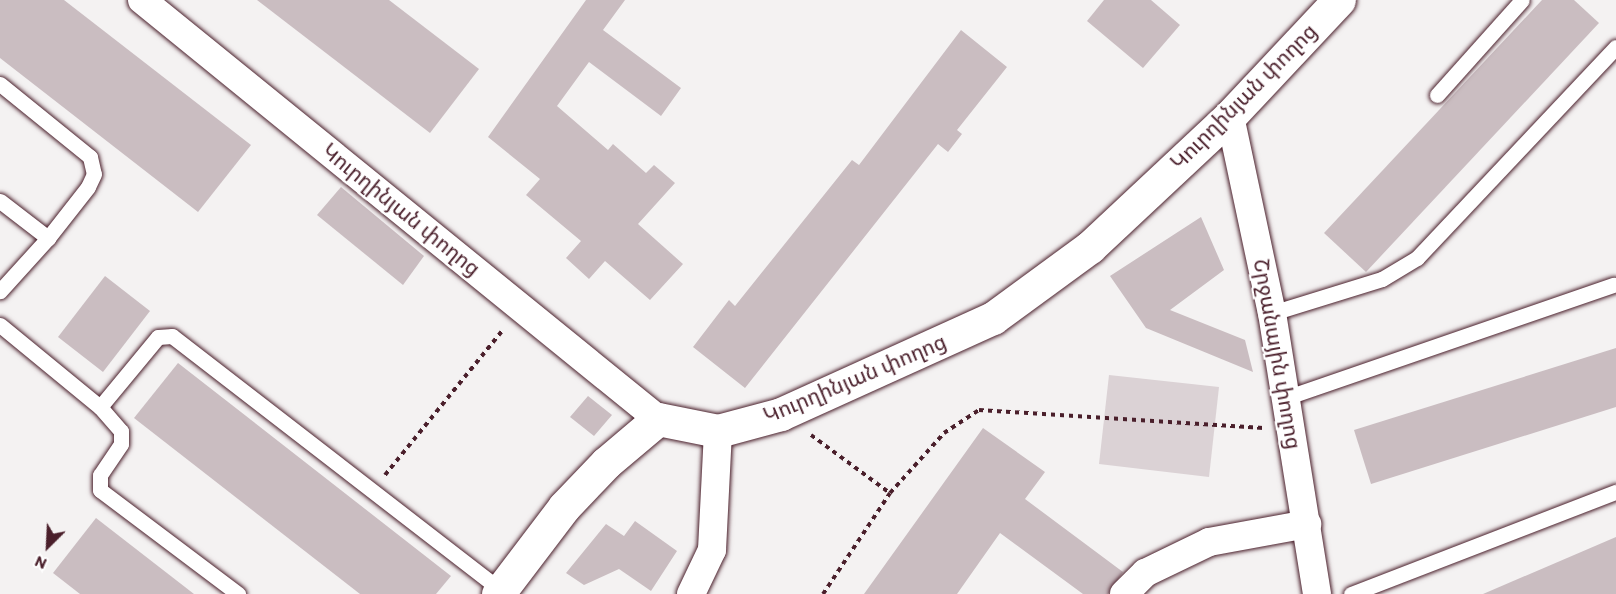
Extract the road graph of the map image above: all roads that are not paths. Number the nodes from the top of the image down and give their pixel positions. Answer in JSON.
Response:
{"nodes":[{"id":1,"x":142,"y":0,"type":"edge"},
{"id":2,"x":1339,"y":0,"type":"edge"},
{"id":3,"x":1522,"y":0,"type":"edge"},
{"id":4,"x":1616,"y":47,"type":"edge"},
{"id":5,"x":0,"y":84,"type":"edge"},
{"id":6,"x":1437,"y":95,"type":"dead end"},
{"id":7,"x":1230,"y":116,"type":"junction"},
{"id":8,"x":0,"y":201,"type":"edge"},
{"id":9,"x":48,"y":238,"type":"junction"},
{"id":10,"x":1615,"y":283,"type":"edge"},
{"id":11,"x":0,"y":291,"type":"edge"},
{"id":12,"x":1272,"y":313,"type":"junction"},
{"id":13,"x":0,"y":325,"type":"edge"},
{"id":14,"x":1285,"y":398,"type":"junction"},
{"id":15,"x":100,"y":407,"type":"junction"},
{"id":16,"x":658,"y":419,"type":"junction"},
{"id":17,"x":718,"y":431,"type":"junction"},
{"id":18,"x":1616,"y":492,"type":"edge"},
{"id":19,"x":1307,"y":524,"type":"junction"},
{"id":20,"x":499,"y":592,"type":"edge"},
{"id":21,"x":238,"y":594,"type":"edge"},
{"id":22,"x":691,"y":594,"type":"edge"},
{"id":23,"x":1124,"y":594,"type":"edge"},
{"id":24,"x":1317,"y":594,"type":"edge"},
{"id":25,"x":1351,"y":594,"type":"edge"}],
"edges":[{"from":1,"to":16,"type":"street","name":"Կուրղինյան փողոց"},
{"from":2,"to":7,"type":"street","name":"Կուրղինյան փողոց"},
{"from":3,"to":6,"type":"lane"},
{"from":4,"to":12,"type":"lane"},
{"from":5,"to":9,"type":"lane"},
{"from":7,"to":12,"type":"street","name":"Շրջանային փողոց"},
{"from":7,"to":17,"type":"street","name":"Կուրղինյան փողոց"},
{"from":8,"to":9,"type":"lane"},
{"from":9,"to":11,"type":"lane"},
{"from":10,"to":14,"type":"lane"},
{"from":12,"to":14,"type":"street","name":"Շրջանային փողոց"},
{"from":13,"to":15,"type":"lane"},
{"from":14,"to":19,"type":"street","name":"Շրջանային փողոց"},
{"from":15,"to":20,"type":"lane"},
{"from":15,"to":21,"type":"lane"},
{"from":16,"to":17,"type":"street","name":"Կուրղինյան փողոց"},
{"from":16,"to":20,"type":"street"},
{"from":17,"to":22,"type":"street"},
{"from":18,"to":25,"type":"lane"},
{"from":19,"to":23,"type":"street"},
{"from":19,"to":24,"type":"street","name":"Շրջանային փողոց"}]}
